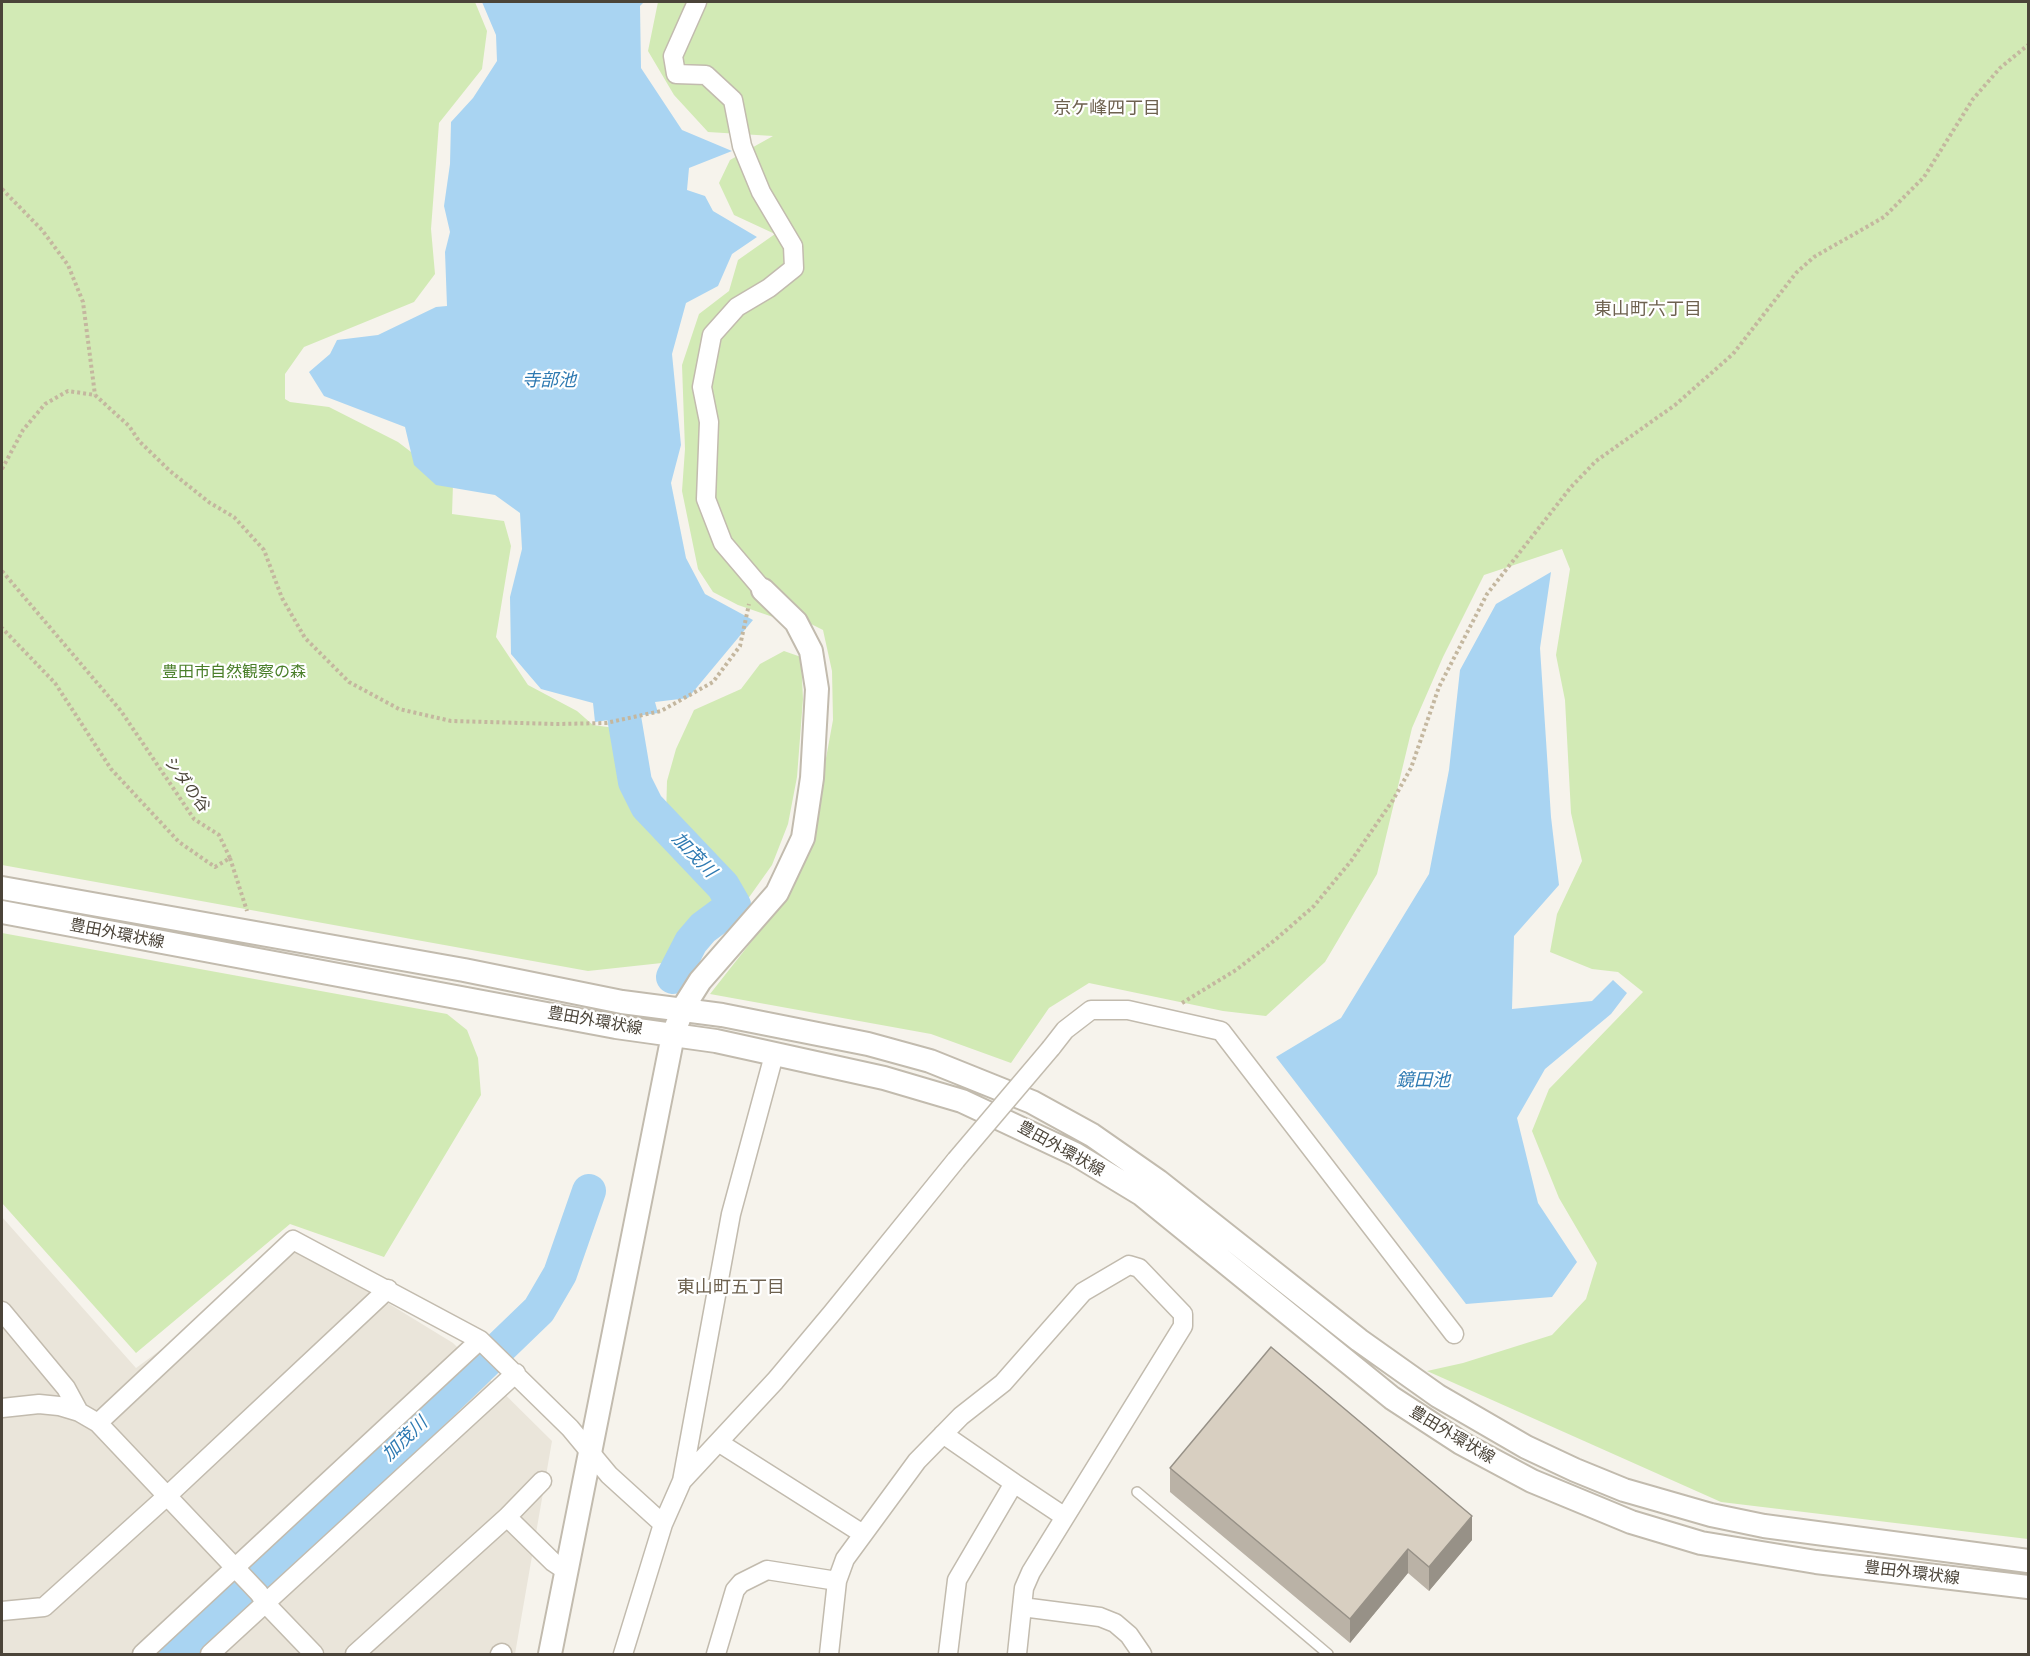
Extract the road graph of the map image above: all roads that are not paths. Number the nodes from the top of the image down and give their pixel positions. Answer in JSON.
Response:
{"nodes":[{"id":1,"x":697,"y":2,"type":"edge"},
{"id":2,"x":763,"y":590,"type":"joint"},
{"id":3,"x":2,"y":888,"type":"edge"},
{"id":4,"x":2,"y":912,"type":"edge"},
{"id":5,"x":683,"y":1008,"type":"junction"},
{"id":6,"x":673,"y":1035,"type":"junction"},
{"id":7,"x":774,"y":1055,"type":"junction"},
{"id":8,"x":388,"y":1289,"type":"junction"},
{"id":9,"x":2,"y":1311,"type":"edge"},
{"id":10,"x":1454,"y":1334,"type":"dead end"},
{"id":11,"x":481,"y":1340,"type":"junction"},
{"id":12,"x":516,"y":1372,"type":"junction"},
{"id":13,"x":2,"y":1408,"type":"edge"},
{"id":14,"x":79,"y":1412,"type":"junction"},
{"id":15,"x":98,"y":1423,"type":"junction"},
{"id":16,"x":943,"y":1434,"type":"junction"},
{"id":17,"x":718,"y":1442,"type":"junction"},
{"id":18,"x":590,"y":1452,"type":"junction"},
{"id":19,"x":542,"y":1481,"type":"dead end"},
{"id":20,"x":682,"y":1481,"type":"junction"},
{"id":21,"x":1014,"y":1483,"type":"junction"},
{"id":22,"x":1137,"y":1492,"type":"dead end"},
{"id":23,"x":167,"y":1496,"type":"junction"},
{"id":24,"x":1065,"y":1516,"type":"junction"},
{"id":25,"x":507,"y":1517,"type":"junction"},
{"id":26,"x":663,"y":1524,"type":"junction"},
{"id":27,"x":863,"y":1534,"type":"junction"},
{"id":28,"x":2028,"y":1561,"type":"edge"},
{"id":29,"x":565,"y":1570,"type":"junction"},
{"id":30,"x":238,"y":1572,"type":"junction"},
{"id":31,"x":837,"y":1581,"type":"junction"},
{"id":32,"x":2028,"y":1587,"type":"edge"},
{"id":33,"x":263,"y":1599,"type":"junction"},
{"id":34,"x":1022,"y":1607,"type":"junction"},
{"id":35,"x":2,"y":1611,"type":"edge"},
{"id":36,"x":142,"y":1654,"type":"edge"},
{"id":37,"x":210,"y":1654,"type":"edge"},
{"id":38,"x":314,"y":1654,"type":"edge"},
{"id":39,"x":355,"y":1654,"type":"edge"},
{"id":40,"x":550,"y":1654,"type":"edge"},
{"id":41,"x":623,"y":1654,"type":"edge"},
{"id":42,"x":716,"y":1654,"type":"edge"},
{"id":43,"x":829,"y":1654,"type":"edge"},
{"id":44,"x":948,"y":1654,"type":"edge"},
{"id":45,"x":1017,"y":1654,"type":"edge"},
{"id":46,"x":1142,"y":1654,"type":"edge"},
{"id":47,"x":1328,"y":1654,"type":"edge"}],
"edges":[{"from":1,"to":2,"type":"street"},
{"from":2,"to":5,"type":"street"},
{"from":3,"to":5,"type":"street","name":"豊田外環状線"},
{"from":4,"to":6,"type":"street","name":"豊田外環状線"},
{"from":5,"to":6,"type":"street"},
{"from":5,"to":28,"type":"street","name":"豊田外環状線"},
{"from":6,"to":7,"type":"street","name":"豊田外環状線"},
{"from":6,"to":18,"type":"street"},
{"from":7,"to":20,"type":"street"},
{"from":7,"to":32,"type":"street","name":"豊田外環状線"},
{"from":8,"to":11,"type":"street"},
{"from":8,"to":15,"type":"street"},
{"from":8,"to":23,"type":"street"},
{"from":9,"to":14,"type":"street"},
{"from":10,"to":17,"type":"street","bridge":true},
{"from":11,"to":12,"type":"street"},
{"from":11,"to":30,"type":"street"},
{"from":12,"to":18,"type":"street"},
{"from":12,"to":33,"type":"street"},
{"from":13,"to":14,"type":"street"},
{"from":14,"to":15,"type":"street"},
{"from":15,"to":23,"type":"street"},
{"from":16,"to":21,"type":"street"},
{"from":16,"to":24,"type":"street"},
{"from":16,"to":27,"type":"street"},
{"from":17,"to":20,"type":"street"},
{"from":17,"to":27,"type":"street"},
{"from":18,"to":26,"type":"street"},
{"from":18,"to":29,"type":"street"},
{"from":19,"to":25,"type":"street"},
{"from":20,"to":26,"type":"street"},
{"from":21,"to":24,"type":"street"},
{"from":21,"to":44,"type":"street"},
{"from":22,"to":47,"type":"lane"},
{"from":23,"to":30,"type":"street"},
{"from":23,"to":35,"type":"street"},
{"from":24,"to":34,"type":"street"},
{"from":25,"to":29,"type":"street"},
{"from":25,"to":39,"type":"street"},
{"from":26,"to":41,"type":"street"},
{"from":27,"to":31,"type":"street"},
{"from":29,"to":40,"type":"street"},
{"from":30,"to":33,"type":"street"},
{"from":30,"to":36,"type":"street"},
{"from":31,"to":42,"type":"street"},
{"from":31,"to":43,"type":"street"},
{"from":33,"to":37,"type":"street"},
{"from":33,"to":38,"type":"street"},
{"from":34,"to":45,"type":"street"},
{"from":34,"to":46,"type":"street"}]}
